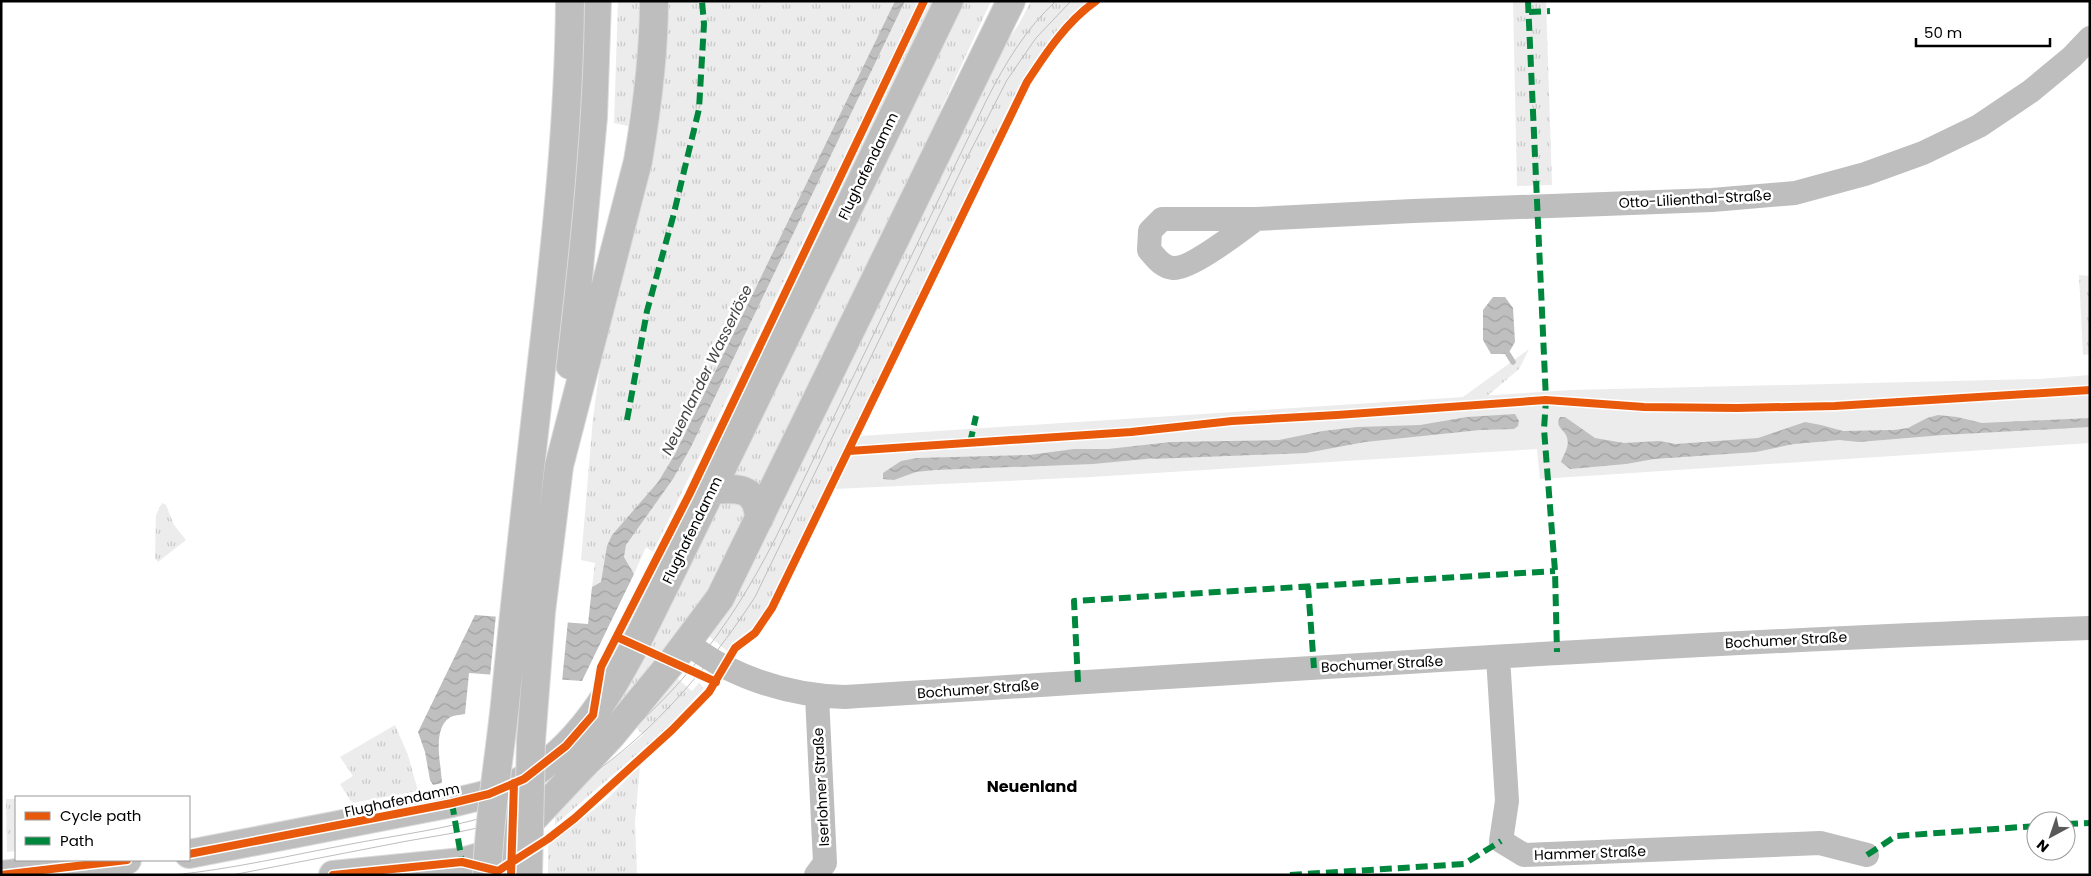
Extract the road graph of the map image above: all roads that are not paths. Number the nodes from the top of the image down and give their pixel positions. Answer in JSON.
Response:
{"nodes":[{"id":1,"x":570,"y":1,"type":"edge"},
{"id":2,"x":597,"y":1,"type":"edge"},
{"id":3,"x":654,"y":1,"type":"edge"},
{"id":4,"x":1011,"y":1,"type":"edge"},
{"id":5,"x":946,"y":4,"type":"edge"},
{"id":6,"x":2090,"y":38,"type":"edge"},
{"id":7,"x":1256,"y":220,"type":"dead end"},
{"id":8,"x":559,"y":466,"type":"junction"},
{"id":9,"x":711,"y":490,"type":"junction"},
{"id":10,"x":760,"y":519,"type":"junction"},
{"id":11,"x":2090,"y":628,"type":"edge"},
{"id":12,"x":686,"y":643,"type":"junction"},
{"id":13,"x":1498,"y":657,"type":"junction"},
{"id":14,"x":817,"y":696,"type":"junction"},
{"id":15,"x":514,"y":783,"type":"junction"},
{"id":16,"x":512,"y":841,"type":"junction"},
{"id":17,"x":190,"y":854,"type":"edge"},
{"id":18,"x":1867,"y":855,"type":"dead end"},
{"id":19,"x":118,"y":861,"type":"edge"},
{"id":20,"x":1,"y":874,"type":"edge"},
{"id":21,"x":334,"y":875,"type":"edge"},
{"id":22,"x":487,"y":875,"type":"edge"},
{"id":23,"x":511,"y":875,"type":"edge"},
{"id":24,"x":528,"y":875,"type":"edge"},
{"id":25,"x":816,"y":875,"type":"edge"}],
"edges":[{"from":1,"to":22,"type":"main road","bridge":true},
{"from":2,"to":8,"type":"main road"},
{"from":3,"to":8,"type":"main road"},
{"from":4,"to":10,"type":"main road"},
{"from":5,"to":9,"type":"main road","name":"Flughafendamm"},
{"from":6,"to":7,"type":"street","name":"Otto-Lilienthal-Straße"},
{"from":8,"to":24,"type":"main road","bridge":true},
{"from":9,"to":10,"type":"main road"},
{"from":9,"to":15,"type":"main road","name":"Flughafendamm"},
{"from":10,"to":12,"type":"main road"},
{"from":11,"to":13,"type":"street","name":"Bochumer Straße"},
{"from":12,"to":14,"type":"street","name":"Bochumer Straße"},
{"from":12,"to":16,"type":"main road"},
{"from":13,"to":14,"type":"street","name":"Bochumer Straße"},
{"from":13,"to":18,"type":"street","name":"Hammer Straße"},
{"from":14,"to":25,"type":"street","name":"Iserlohner Straße"},
{"from":15,"to":16,"type":"street"},
{"from":15,"to":17,"type":"main road","name":"Flughafendamm"},
{"from":16,"to":21,"type":"main road"},
{"from":16,"to":23,"type":"street"},
{"from":19,"to":20,"type":"main road"}]}
